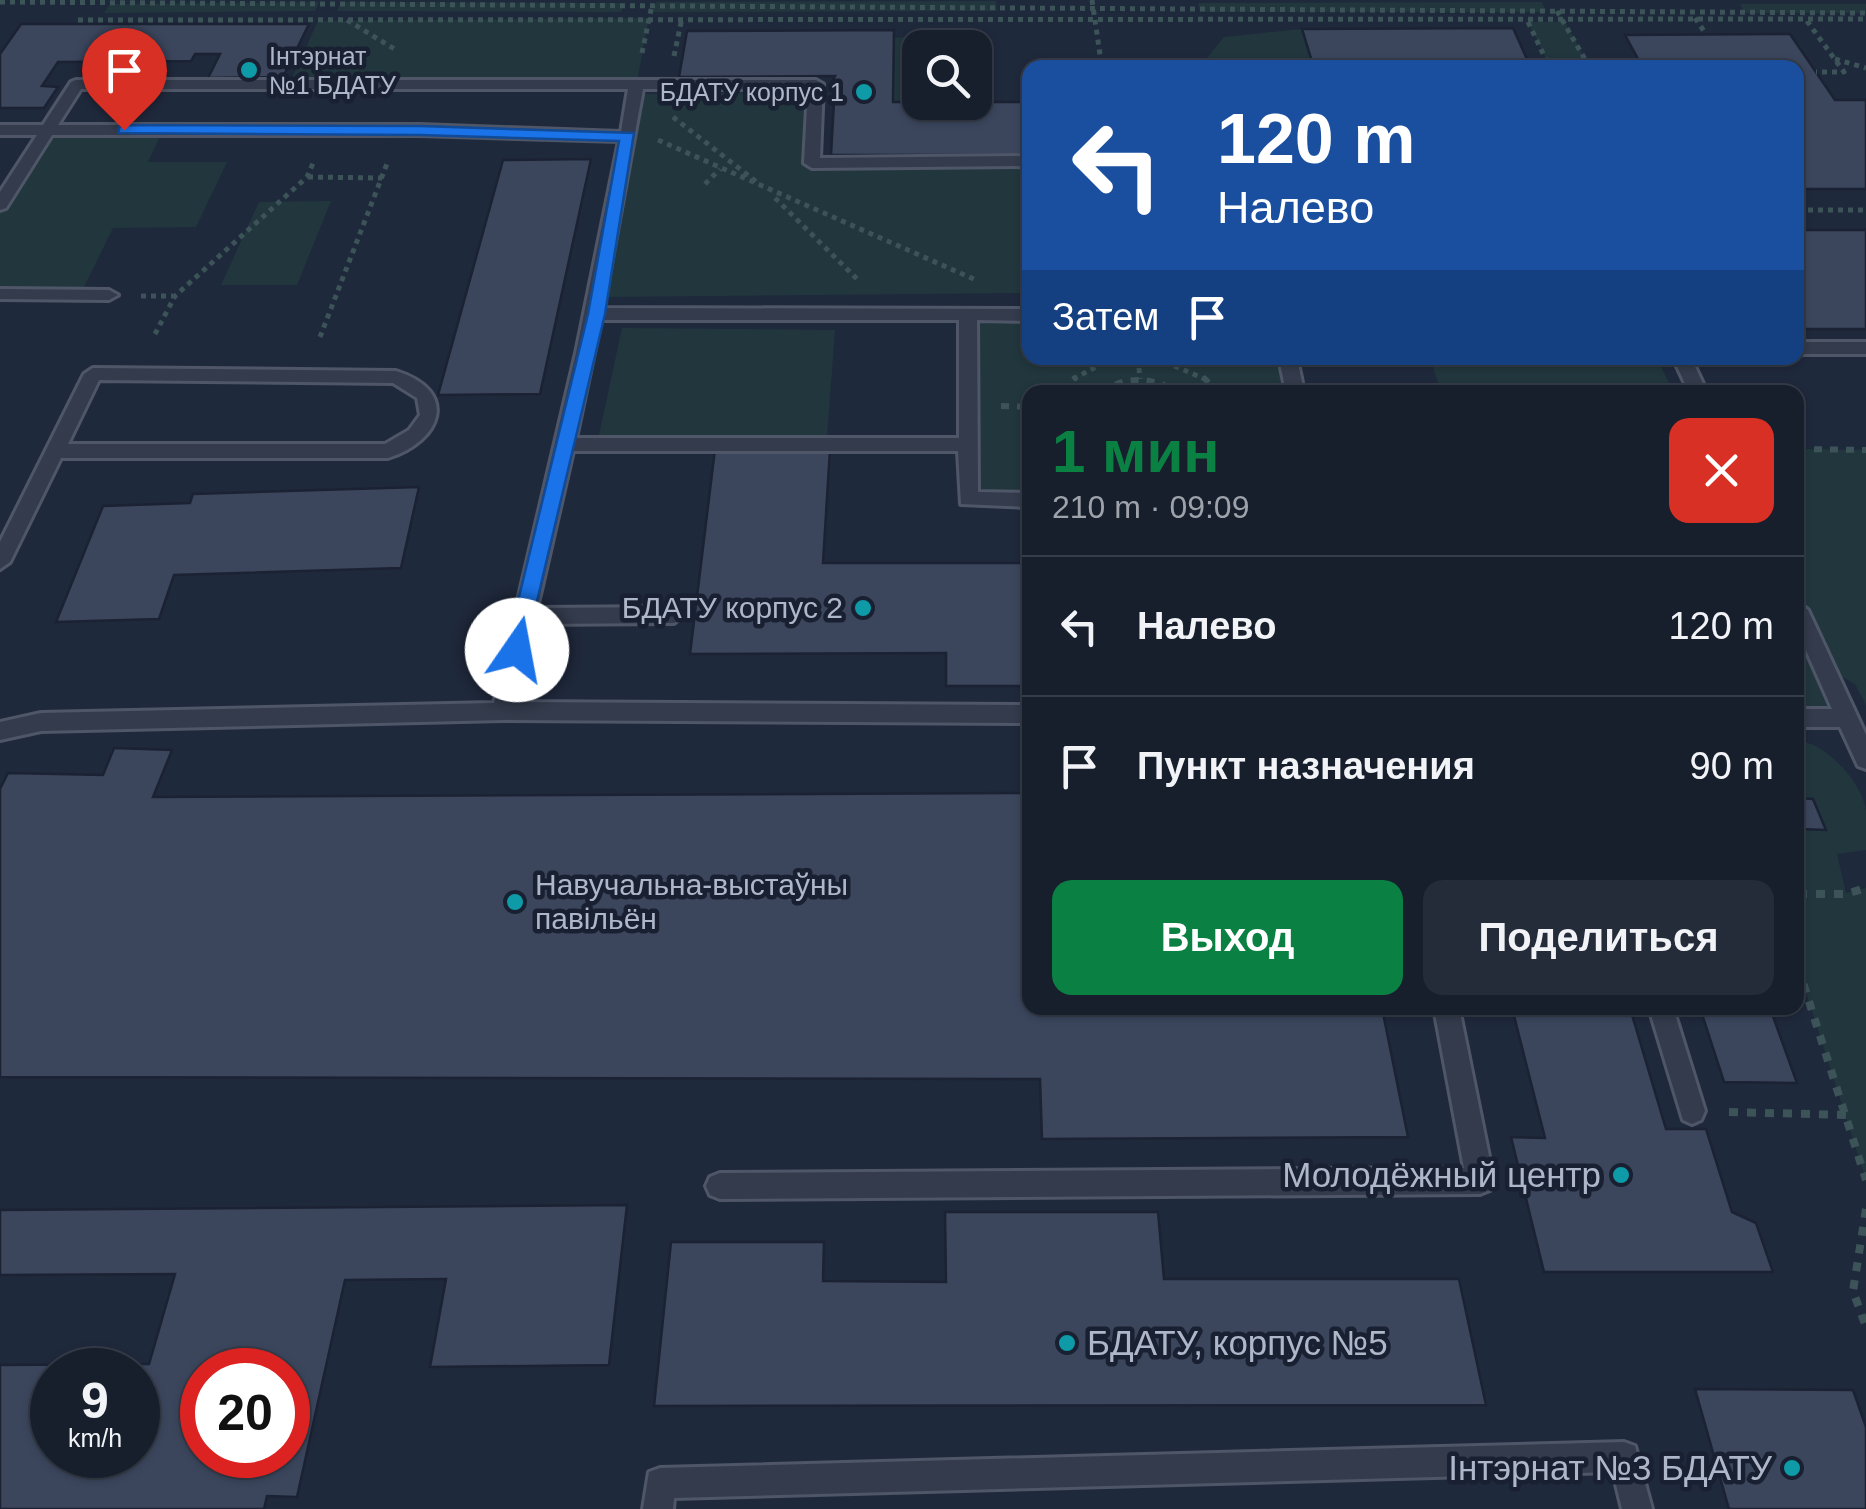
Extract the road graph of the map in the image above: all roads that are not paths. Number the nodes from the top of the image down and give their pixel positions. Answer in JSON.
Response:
{"nodes":[{"id":1,"x":636,"y":86,"type":"junction"},
{"id":2,"x":0,"y":130,"type":"edge"},
{"id":3,"x":47,"y":130,"type":"junction"},
{"id":4,"x":629,"y":132,"type":"junction"},
{"id":5,"x":1022,"y":161,"type":"edge"},
{"id":6,"x":0,"y":205,"type":"edge"},
{"id":7,"x":0,"y":294,"type":"edge"},
{"id":8,"x":109,"y":295,"type":"dead end"},
{"id":9,"x":596,"y":314,"type":"junction"},
{"id":10,"x":968,"y":315,"type":"junction"},
{"id":11,"x":1022,"y":315,"type":"edge"},
{"id":12,"x":1804,"y":348,"type":"edge"},
{"id":13,"x":1866,"y":348,"type":"edge"},
{"id":14,"x":563,"y":444,"type":"junction"},
{"id":15,"x":968,"y":445,"type":"junction"},
{"id":16,"x":55,"y":452,"type":"junction"},
{"id":17,"x":1022,"y":500,"type":"edge"},
{"id":18,"x":0,"y":562,"type":"edge"},
{"id":19,"x":674,"y":615,"type":"dead end"},
{"id":20,"x":524,"y":616,"type":"junction"},
{"id":21,"x":1804,"y":623,"type":"edge"},
{"id":22,"x":503,"y":711,"type":"junction"},
{"id":23,"x":1022,"y":714,"type":"edge"},
{"id":24,"x":1804,"y":718,"type":"edge"},
{"id":25,"x":1847,"y":718,"type":"junction"},
{"id":26,"x":0,"y":731,"type":"edge"},
{"id":27,"x":1866,"y":760,"type":"edge"},
{"id":28,"x":1447,"y":1015,"type":"edge"},
{"id":29,"x":1663,"y":1015,"type":"edge"},
{"id":30,"x":1692,"y":1111,"type":"road end"},
{"id":31,"x":720,"y":1186,"type":"dead end"},
{"id":32,"x":658,"y":1509,"type":"edge"},
{"id":33,"x":1637,"y":1509,"type":"edge"}],
"edges":[{"from":1,"to":3,"type":"lane"},
{"from":1,"to":4,"type":"lane"},
{"from":1,"to":5,"type":"lane"},
{"from":2,"to":3,"type":"lane"},
{"from":3,"to":4,"type":"lane"},
{"from":3,"to":6,"type":"lane"},
{"from":4,"to":9,"type":"lane"},
{"from":7,"to":8,"type":"lane"},
{"from":9,"to":10,"type":"lane"},
{"from":9,"to":14,"type":"lane"},
{"from":10,"to":11,"type":"lane"},
{"from":10,"to":15,"type":"lane"},
{"from":12,"to":13,"type":"lane"},
{"from":14,"to":15,"type":"lane"},
{"from":14,"to":20,"type":"lane"},
{"from":15,"to":17,"type":"lane"},
{"from":16,"to":16,"type":"lane"},
{"from":16,"to":18,"type":"lane"},
{"from":19,"to":20,"type":"lane"},
{"from":20,"to":22,"type":"lane"},
{"from":21,"to":25,"type":"lane"},
{"from":22,"to":23,"type":"lane"},
{"from":22,"to":26,"type":"lane"},
{"from":24,"to":25,"type":"lane"},
{"from":25,"to":27,"type":"lane"},
{"from":28,"to":31,"type":"lane"},
{"from":29,"to":30,"type":"lane"},
{"from":32,"to":33,"type":"lane"}]}
